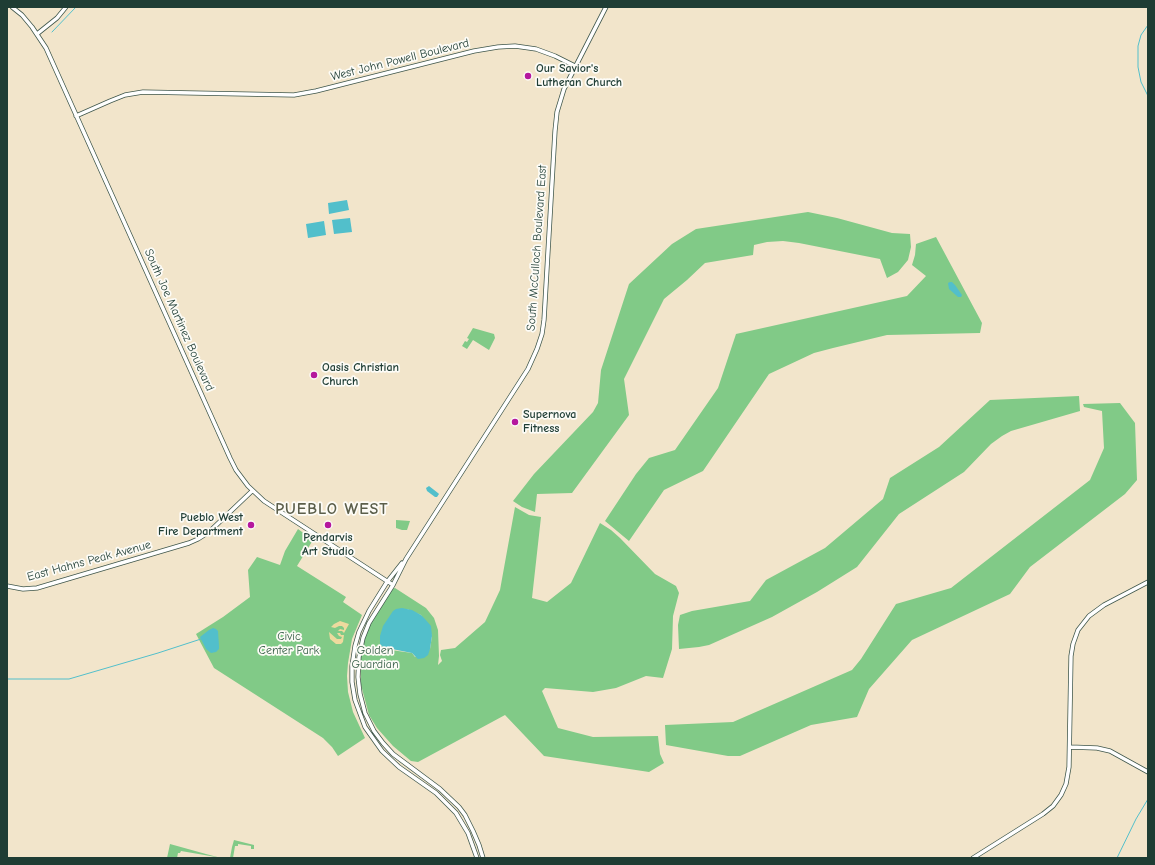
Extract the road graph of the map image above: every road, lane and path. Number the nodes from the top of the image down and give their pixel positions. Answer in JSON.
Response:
{"nodes":[{"id":1,"x":12,"y":7,"type":"edge"},
{"id":2,"x":66,"y":7,"type":"edge"},
{"id":3,"x":606,"y":7,"type":"edge"},
{"id":4,"x":37,"y":34,"type":"junction"},
{"id":5,"x":575,"y":66,"type":"junction"},
{"id":6,"x":76,"y":116,"type":"junction"},
{"id":7,"x":252,"y":491,"type":"junction"},
{"id":8,"x":406,"y":559,"type":"junction"},
{"id":9,"x":388,"y":582,"type":"junction"},
{"id":10,"x":1148,"y":582,"type":"edge"},
{"id":11,"x":392,"y":585,"type":"junction"},
{"id":12,"x":7,"y":586,"type":"edge"},
{"id":13,"x":1070,"y":747,"type":"junction"},
{"id":14,"x":1148,"y":772,"type":"edge"},
{"id":15,"x":477,"y":858,"type":"edge"},
{"id":16,"x":483,"y":858,"type":"edge"},
{"id":17,"x":973,"y":858,"type":"edge"}],
"edges":[{"from":1,"to":4,"type":"main road","name":"South Joe Martinez Boulevard"},
{"from":2,"to":4,"type":"main road"},
{"from":3,"to":5,"type":"main road","name":"South McCulloch Boulevard East"},
{"from":4,"to":6,"type":"main road","name":"South Joe Martinez Boulevard"},
{"from":5,"to":6,"type":"main road","name":"West John Powell Boulevard"},
{"from":5,"to":8,"type":"main road","name":"South McCulloch Boulevard East"},
{"from":6,"to":7,"type":"main road","name":"South Joe Martinez Boulevard"},
{"from":7,"to":9,"type":"main road","name":"South Joe Martinez Boulevard"},
{"from":7,"to":12,"type":"main road","name":"East Hahns Peak Avenue"},
{"from":8,"to":9,"type":"main road","name":"South McCulloch Boulevard East"},
{"from":8,"to":11,"type":"main road","name":"South McCulloch Boulevard East"},
{"from":9,"to":11,"type":"main road","name":"South Joe Martinez Boulevard"},
{"from":9,"to":15,"type":"main road","name":"South McCulloch Boulevard East"},
{"from":10,"to":13,"type":"main road"},
{"from":11,"to":16,"type":"main road","name":"South McCulloch Boulevard East"},
{"from":13,"to":14,"type":"main road"},
{"from":13,"to":17,"type":"main road"}]}
